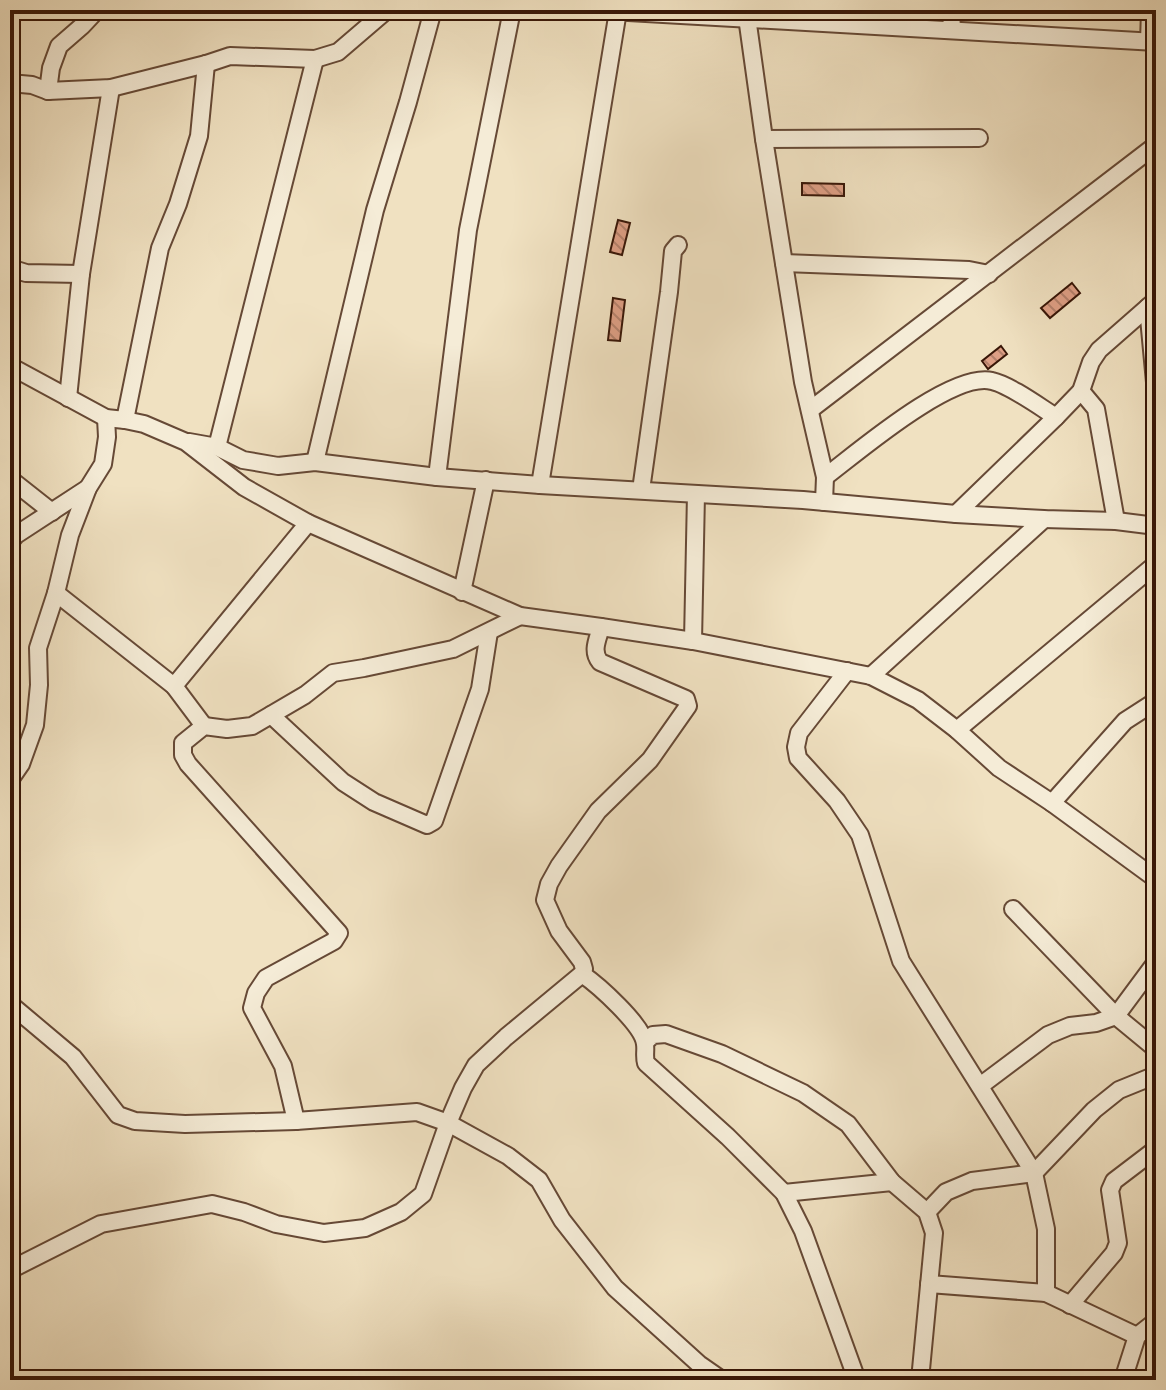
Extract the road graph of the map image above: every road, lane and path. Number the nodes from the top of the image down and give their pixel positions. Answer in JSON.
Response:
{"nodes":[{"id":1,"x":97,"y":10,"type":"edge"},
{"id":2,"x":387,"y":10,"type":"edge"},
{"id":3,"x":433,"y":10,"type":"edge"},
{"id":4,"x":512,"y":10,"type":"edge"},
{"id":5,"x":593,"y":10,"type":"edge"},
{"id":6,"x":951,"y":10,"type":"edge"},
{"id":7,"x":1150,"y":10,"type":"edge"},
{"id":8,"x":618,"y":11,"type":"edge"},
{"id":9,"x":747,"y":14,"type":"edge"},
{"id":10,"x":952,"y":30,"type":"junction"},
{"id":11,"x":1152,"y":42,"type":"edge"},
{"id":12,"x":315,"y":59,"type":"junction"},
{"id":13,"x":206,"y":64,"type":"junction"},
{"id":14,"x":10,"y":83,"type":"edge"},
{"id":15,"x":111,"y":88,"type":"junction"},
{"id":16,"x":48,"y":91,"type":"junction"},
{"id":17,"x":979,"y":138,"type":"dead end"},
{"id":18,"x":764,"y":139,"type":"junction"},
{"id":19,"x":1156,"y":145,"type":"edge"},
{"id":20,"x":678,"y":245,"type":"dead end"},
{"id":21,"x":784,"y":263,"type":"junction"},
{"id":22,"x":10,"y":268,"type":"edge"},
{"id":23,"x":81,"y":274,"type":"junction"},
{"id":24,"x":989,"y":274,"type":"junction"},
{"id":25,"x":1152,"y":303,"type":"edge"},
{"id":26,"x":10,"y":366,"type":"edge"},
{"id":27,"x":1081,"y":391,"type":"junction"},
{"id":28,"x":1156,"y":393,"type":"edge"},
{"id":29,"x":68,"y":398,"type":"junction"},
{"id":30,"x":810,"y":410,"type":"junction"},
{"id":31,"x":1056,"y":417,"type":"junction"},
{"id":32,"x":106,"y":418,"type":"junction"},
{"id":33,"x":125,"y":420,"type":"junction"},
{"id":34,"x":186,"y":442,"type":"junction"},
{"id":35,"x":217,"y":447,"type":"junction"},
{"id":36,"x":315,"y":462,"type":"junction"},
{"id":37,"x":437,"y":477,"type":"junction"},
{"id":38,"x":825,"y":477,"type":"junction"},
{"id":39,"x":486,"y":480,"type":"junction"},
{"id":40,"x":10,"y":482,"type":"edge"},
{"id":41,"x":540,"y":485,"type":"junction"},
{"id":42,"x":88,"y":488,"type":"junction"},
{"id":43,"x":641,"y":490,"type":"junction"},
{"id":44,"x":696,"y":494,"type":"junction"},
{"id":45,"x":824,"y":502,"type":"junction"},
{"id":46,"x":52,"y":512,"type":"junction"},
{"id":47,"x":956,"y":514,"type":"junction"},
{"id":48,"x":1044,"y":519,"type":"junction"},
{"id":49,"x":1116,"y":521,"type":"junction"},
{"id":50,"x":308,"y":523,"type":"junction"},
{"id":51,"x":1156,"y":526,"type":"edge"},
{"id":52,"x":10,"y":542,"type":"edge"},
{"id":53,"x":1156,"y":564,"type":"edge"},
{"id":54,"x":462,"y":592,"type":"junction"},
{"id":55,"x":56,"y":593,"type":"junction"},
{"id":56,"x":520,"y":616,"type":"junction"},
{"id":57,"x":601,"y":627,"type":"junction"},
{"id":58,"x":489,"y":632,"type":"junction"},
{"id":59,"x":693,"y":641,"type":"junction"},
{"id":60,"x":847,"y":671,"type":"junction"},
{"id":61,"x":871,"y":676,"type":"junction"},
{"id":62,"x":174,"y":686,"type":"junction"},
{"id":63,"x":1156,"y":701,"type":"edge"},
{"id":64,"x":271,"y":715,"type":"junction"},
{"id":65,"x":204,"y":726,"type":"junction"},
{"id":66,"x":957,"y":730,"type":"junction"},
{"id":67,"x":15,"y":763,"type":"edge"},
{"id":68,"x":10,"y":780,"type":"edge"},
{"id":69,"x":1052,"y":803,"type":"junction"},
{"id":70,"x":1156,"y":879,"type":"edge"},
{"id":71,"x":1013,"y":909,"type":"dead end"},
{"id":72,"x":1156,"y":962,"type":"edge"},
{"id":73,"x":582,"y":974,"type":"junction"},
{"id":74,"x":10,"y":1004,"type":"edge"},
{"id":75,"x":1116,"y":1016,"type":"junction"},
{"id":76,"x":645,"y":1042,"type":"junction"},
{"id":77,"x":1156,"y":1049,"type":"edge"},
{"id":78,"x":1156,"y":1075,"type":"edge"},
{"id":79,"x":980,"y":1086,"type":"junction"},
{"id":80,"x":296,"y":1121,"type":"junction"},
{"id":81,"x":448,"y":1123,"type":"junction"},
{"id":82,"x":1156,"y":1149,"type":"edge"},
{"id":83,"x":1034,"y":1173,"type":"junction"},
{"id":84,"x":892,"y":1182,"type":"junction"},
{"id":85,"x":784,"y":1193,"type":"junction"},
{"id":86,"x":927,"y":1212,"type":"junction"},
{"id":87,"x":10,"y":1270,"type":"edge"},
{"id":88,"x":929,"y":1284,"type":"junction"},
{"id":89,"x":1046,"y":1293,"type":"junction"},
{"id":90,"x":1070,"y":1305,"type":"junction"},
{"id":91,"x":1156,"y":1321,"type":"edge"},
{"id":92,"x":1137,"y":1336,"type":"junction"},
{"id":93,"x":722,"y":1380,"type":"edge"},
{"id":94,"x":857,"y":1380,"type":"edge"},
{"id":95,"x":920,"y":1380,"type":"edge"},
{"id":96,"x":1123,"y":1380,"type":"edge"}],
"edges":[{"from":1,"to":16,"type":"street"},
{"from":2,"to":12,"type":"street"},
{"from":3,"to":36,"type":"street"},
{"from":4,"to":37,"type":"street"},
{"from":5,"to":8,"type":"street"},
{"from":6,"to":10,"type":"street"},
{"from":7,"to":11,"type":"street"},
{"from":8,"to":9,"type":"street"},
{"from":8,"to":41,"type":"street"},
{"from":9,"to":10,"type":"street"},
{"from":9,"to":18,"type":"street"},
{"from":10,"to":11,"type":"street"},
{"from":12,"to":13,"type":"street"},
{"from":12,"to":35,"type":"street"},
{"from":13,"to":15,"type":"street"},
{"from":13,"to":33,"type":"street"},
{"from":14,"to":16,"type":"street"},
{"from":15,"to":16,"type":"street"},
{"from":15,"to":23,"type":"street"},
{"from":17,"to":18,"type":"street"},
{"from":18,"to":21,"type":"street"},
{"from":19,"to":24,"type":"street"},
{"from":20,"to":43,"type":"street"},
{"from":21,"to":24,"type":"street"},
{"from":21,"to":30,"type":"street"},
{"from":22,"to":23,"type":"street"},
{"from":23,"to":29,"type":"street"},
{"from":24,"to":30,"type":"street"},
{"from":25,"to":27,"type":"street"},
{"from":25,"to":28,"type":"street"},
{"from":26,"to":29,"type":"street"},
{"from":27,"to":31,"type":"street"},
{"from":27,"to":49,"type":"street"},
{"from":29,"to":32,"type":"street"},
{"from":30,"to":38,"type":"street"},
{"from":31,"to":38,"type":"street"},
{"from":31,"to":47,"type":"street"},
{"from":32,"to":33,"type":"street"},
{"from":32,"to":42,"type":"street"},
{"from":33,"to":34,"type":"street"},
{"from":34,"to":35,"type":"street"},
{"from":34,"to":50,"type":"street"},
{"from":35,"to":36,"type":"street"},
{"from":36,"to":37,"type":"street"},
{"from":37,"to":39,"type":"street"},
{"from":38,"to":45,"type":"street"},
{"from":39,"to":41,"type":"street"},
{"from":39,"to":54,"type":"street"},
{"from":40,"to":46,"type":"street"},
{"from":41,"to":43,"type":"street"},
{"from":42,"to":46,"type":"street"},
{"from":42,"to":55,"type":"street"},
{"from":43,"to":44,"type":"street"},
{"from":44,"to":45,"type":"street"},
{"from":44,"to":59,"type":"street"},
{"from":45,"to":47,"type":"street"},
{"from":46,"to":52,"type":"street"},
{"from":47,"to":48,"type":"street"},
{"from":48,"to":49,"type":"street"},
{"from":48,"to":61,"type":"street"},
{"from":49,"to":51,"type":"street"},
{"from":50,"to":54,"type":"street"},
{"from":50,"to":62,"type":"street"},
{"from":53,"to":66,"type":"street"},
{"from":54,"to":56,"type":"street"},
{"from":55,"to":62,"type":"street"},
{"from":55,"to":67,"type":"street"},
{"from":56,"to":57,"type":"street"},
{"from":56,"to":58,"type":"street"},
{"from":57,"to":59,"type":"street"},
{"from":57,"to":73,"type":"street"},
{"from":58,"to":64,"type":"street"},
{"from":58,"to":64,"type":"street"},
{"from":59,"to":60,"type":"street"},
{"from":60,"to":61,"type":"street"},
{"from":60,"to":79,"type":"street"},
{"from":61,"to":66,"type":"street"},
{"from":62,"to":65,"type":"street"},
{"from":63,"to":69,"type":"street"},
{"from":64,"to":65,"type":"street"},
{"from":65,"to":80,"type":"street"},
{"from":66,"to":69,"type":"street"},
{"from":67,"to":68,"type":"street"},
{"from":69,"to":70,"type":"street"},
{"from":71,"to":75,"type":"street"},
{"from":72,"to":75,"type":"street"},
{"from":73,"to":76,"type":"street"},
{"from":73,"to":81,"type":"street"},
{"from":74,"to":80,"type":"street"},
{"from":75,"to":77,"type":"street"},
{"from":75,"to":79,"type":"street"},
{"from":76,"to":84,"type":"street"},
{"from":76,"to":85,"type":"street"},
{"from":78,"to":83,"type":"street"},
{"from":79,"to":83,"type":"street"},
{"from":80,"to":81,"type":"street"},
{"from":81,"to":87,"type":"street"},
{"from":81,"to":93,"type":"street"},
{"from":82,"to":90,"type":"street"},
{"from":83,"to":86,"type":"street"},
{"from":83,"to":89,"type":"street"},
{"from":84,"to":85,"type":"street"},
{"from":84,"to":86,"type":"street"},
{"from":85,"to":94,"type":"street"},
{"from":86,"to":88,"type":"street"},
{"from":88,"to":89,"type":"street"},
{"from":88,"to":95,"type":"street"},
{"from":89,"to":90,"type":"street"},
{"from":90,"to":92,"type":"street"},
{"from":91,"to":92,"type":"street"},
{"from":92,"to":96,"type":"street"}]}
